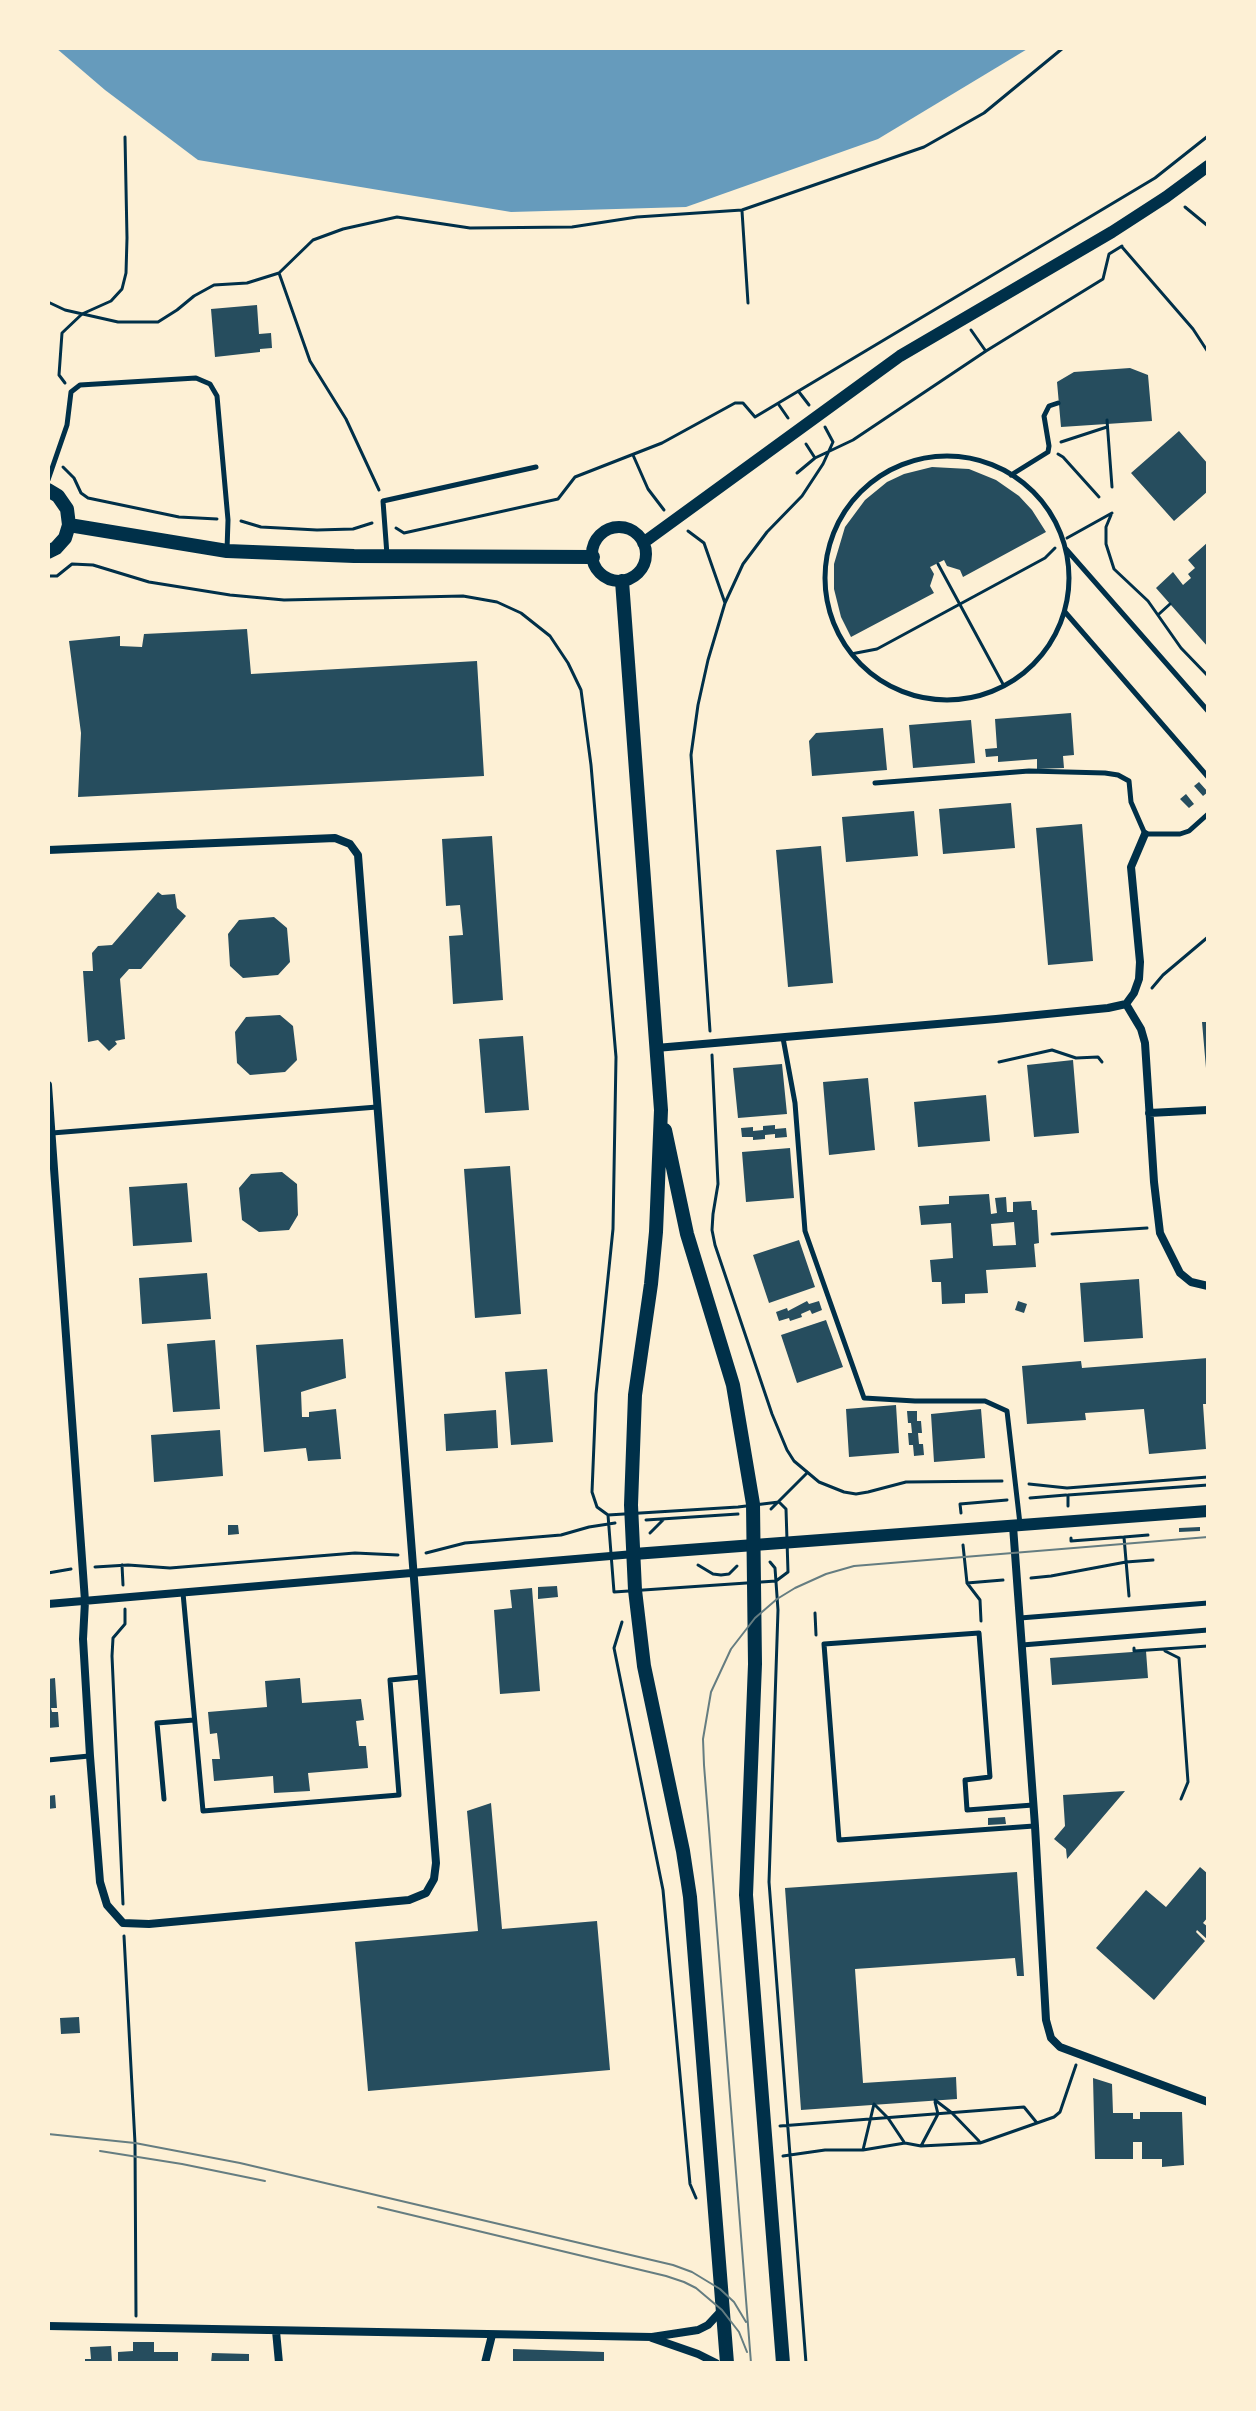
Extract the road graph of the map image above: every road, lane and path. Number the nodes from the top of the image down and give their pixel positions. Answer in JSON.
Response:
{"nodes":[{"id":1,"x":1063,"y":48,"type":"edge"},
{"id":2,"x":1208,"y":136,"type":"edge"},
{"id":3,"x":125,"y":137,"type":"dead end"},
{"id":4,"x":1208,"y":166,"type":"edge"},
{"id":5,"x":1185,"y":207,"type":"dead end"},
{"id":6,"x":742,"y":210,"type":"junction"},
{"id":7,"x":1208,"y":226,"type":"edge"},
{"id":8,"x":1122,"y":246,"type":"dead end"},
{"id":9,"x":1126,"y":252,"type":"dead end"},
{"id":10,"x":279,"y":273,"type":"junction"},
{"id":11,"x":48,"y":302,"type":"edge"},
{"id":12,"x":748,"y":303,"type":"dead end"},
{"id":13,"x":82,"y":314,"type":"junction"},
{"id":14,"x":1208,"y":352,"type":"edge"},
{"id":15,"x":798,"y":391,"type":"junction"},
{"id":16,"x":71,"y":392,"type":"junction"},
{"id":17,"x":1058,"y":403,"type":"dead end"},
{"id":18,"x":817,"y":417,"type":"junction"},
{"id":19,"x":1107,"y":420,"type":"dead end"},
{"id":20,"x":1108,"y":427,"type":"junction"},
{"id":21,"x":1049,"y":447,"type":"junction"},
{"id":22,"x":633,"y":455,"type":"junction"},
{"id":23,"x":55,"y":465,"type":"junction"},
{"id":24,"x":536,"y":467,"type":"dead end"},
{"id":25,"x":797,"y":473,"type":"dead end"},
{"id":26,"x":1011,"y":475,"type":"junction"},
{"id":27,"x":48,"y":480,"type":"edge"},
{"id":28,"x":1112,"y":487,"type":"dead end"},
{"id":29,"x":48,"y":490,"type":"edge"},
{"id":30,"x":1099,"y":497,"type":"dead end"},
{"id":31,"x":383,"y":501,"type":"junction"},
{"id":32,"x":228,"y":520,"type":"junction"},
{"id":33,"x":385,"y":520,"type":"junction"},
{"id":34,"x":675,"y":520,"type":"junction"},
{"id":35,"x":69,"y":525,"type":"junction"},
{"id":36,"x":1063,"y":540,"type":"junction"},
{"id":37,"x":643,"y":543,"type":"junction"},
{"id":38,"x":1065,"y":548,"type":"junction"},
{"id":39,"x":227,"y":551,"type":"junction"},
{"id":40,"x":48,"y":552,"type":"edge"},
{"id":41,"x":387,"y":556,"type":"junction"},
{"id":42,"x":593,"y":557,"type":"junction"},
{"id":43,"x":938,"y":564,"type":"dead end"},
{"id":44,"x":48,"y":576,"type":"edge"},
{"id":45,"x":622,"y":581,"type":"junction"},
{"id":46,"x":725,"y":603,"type":"junction"},
{"id":47,"x":960,"y":604,"type":"junction"},
{"id":48,"x":1170,"y":604,"type":"dead end"},
{"id":49,"x":1065,"y":611,"type":"junction"},
{"id":50,"x":1159,"y":614,"type":"junction"},
{"id":51,"x":851,"y":654,"type":"junction"},
{"id":52,"x":1208,"y":676,"type":"edge"},
{"id":53,"x":1004,"y":686,"type":"junction"},
{"id":54,"x":1208,"y":711,"type":"edge"},
{"id":55,"x":1208,"y":777,"type":"edge"},
{"id":56,"x":875,"y":783,"type":"dead end"},
{"id":57,"x":1208,"y":814,"type":"edge"},
{"id":58,"x":1145,"y":834,"type":"junction"},
{"id":59,"x":48,"y":850,"type":"edge"},
{"id":60,"x":1208,"y":937,"type":"edge"},
{"id":61,"x":1134,"y":993,"type":"junction"},
{"id":62,"x":1126,"y":1004,"type":"junction"},
{"id":63,"x":783,"y":1038,"type":"junction"},
{"id":64,"x":711,"y":1043,"type":"junction"},
{"id":65,"x":656,"y":1048,"type":"junction"},
{"id":66,"x":999,"y":1062,"type":"dead end"},
{"id":67,"x":1102,"y":1062,"type":"dead end"},
{"id":68,"x":48,"y":1085,"type":"edge"},
{"id":69,"x":378,"y":1107,"type":"junction"},
{"id":70,"x":661,"y":1110,"type":"junction"},
{"id":71,"x":1208,"y":1110,"type":"edge"},
{"id":72,"x":1149,"y":1113,"type":"junction"},
{"id":73,"x":51,"y":1133,"type":"junction"},
{"id":74,"x":1159,"y":1227,"type":"junction"},
{"id":75,"x":1052,"y":1234,"type":"dead end"},
{"id":76,"x":1208,"y":1286,"type":"edge"},
{"id":77,"x":1208,"y":1511,"type":"edge"},
{"id":78,"x":754,"y":1513,"type":"junction"},
{"id":79,"x":608,"y":1515,"type":"dead end"},
{"id":80,"x":608,"y":1523,"type":"dead end"},
{"id":81,"x":1017,"y":1526,"type":"junction"},
{"id":82,"x":1148,"y":1535,"type":"dead end"},
{"id":83,"x":1124,"y":1537,"type":"dead end"},
{"id":84,"x":755,"y":1545,"type":"junction"},
{"id":85,"x":634,"y":1554,"type":"junction"},
{"id":86,"x":414,"y":1555,"type":"junction"},
{"id":87,"x":1153,"y":1560,"type":"dead end"},
{"id":88,"x":122,"y":1565,"type":"junction"},
{"id":89,"x":82,"y":1568,"type":"junction"},
{"id":90,"x":48,"y":1573,"type":"edge"},
{"id":91,"x":415,"y":1573,"type":"junction"},
{"id":92,"x":1017,"y":1579,"type":"junction"},
{"id":93,"x":626,"y":1591,"type":"dead end"},
{"id":94,"x":183,"y":1592,"type":"junction"},
{"id":95,"x":124,"y":1598,"type":"junction"},
{"id":96,"x":85,"y":1601,"type":"junction"},
{"id":97,"x":625,"y":1601,"type":"dead end"},
{"id":98,"x":1208,"y":1603,"type":"edge"},
{"id":99,"x":48,"y":1604,"type":"edge"},
{"id":100,"x":815,"y":1613,"type":"dead end"},
{"id":101,"x":1020,"y":1618,"type":"junction"},
{"id":102,"x":622,"y":1621,"type":"dead end"},
{"id":103,"x":1208,"y":1630,"type":"edge"},
{"id":104,"x":979,"y":1633,"type":"junction"},
{"id":105,"x":824,"y":1644,"type":"junction"},
{"id":106,"x":1022,"y":1645,"type":"junction"},
{"id":107,"x":1162,"y":1649,"type":"dead end"},
{"id":108,"x":422,"y":1677,"type":"junction"},
{"id":109,"x":194,"y":1720,"type":"junction"},
{"id":110,"x":90,"y":1756,"type":"junction"},
{"id":111,"x":48,"y":1760,"type":"edge"},
{"id":112,"x":164,"y":1799,"type":"dead end"},
{"id":113,"x":1181,"y":1799,"type":"dead end"},
{"id":114,"x":1033,"y":1805,"type":"junction"},
{"id":115,"x":1035,"y":1826,"type":"junction"},
{"id":116,"x":123,"y":1923,"type":"junction"},
{"id":117,"x":1079,"y":2054,"type":"junction"},
{"id":118,"x":1208,"y":2102,"type":"edge"},
{"id":119,"x":952,"y":2113,"type":"junction"},
{"id":120,"x":938,"y":2114,"type":"junction"},
{"id":121,"x":888,"y":2118,"type":"junction"},
{"id":122,"x":871,"y":2119,"type":"junction"},
{"id":123,"x":1037,"y":2123,"type":"junction"},
{"id":124,"x":787,"y":2126,"type":"junction"},
{"id":125,"x":764,"y":2127,"type":"junction"},
{"id":126,"x":905,"y":2143,"type":"junction"},
{"id":127,"x":980,"y":2143,"type":"junction"},
{"id":128,"x":921,"y":2146,"type":"junction"},
{"id":129,"x":863,"y":2150,"type":"junction"},
{"id":130,"x":789,"y":2155,"type":"junction"},
{"id":131,"x":767,"y":2159,"type":"junction"},
{"id":132,"x":699,"y":2206,"type":"dead end"},
{"id":133,"x":722,"y":2310,"type":"junction"},
{"id":134,"x":48,"y":2326,"type":"edge"},
{"id":135,"x":136,"y":2328,"type":"junction"},
{"id":136,"x":276,"y":2331,"type":"junction"},
{"id":137,"x":492,"y":2335,"type":"junction"},
{"id":138,"x":652,"y":2337,"type":"junction"},
{"id":139,"x":279,"y":2363,"type":"edge"},
{"id":140,"x":485,"y":2363,"type":"edge"},
{"id":141,"x":716,"y":2363,"type":"edge"},
{"id":142,"x":727,"y":2363,"type":"edge"},
{"id":143,"x":783,"y":2363,"type":"edge"},
{"id":144,"x":806,"y":2363,"type":"edge"}],
"edges":[{"from":1,"to":6,"type":"path"},
{"from":2,"to":15,"type":"path"},
{"from":3,"to":13,"type":"path"},
{"from":4,"to":18,"type":"street"},
{"from":5,"to":7,"type":"path"},
{"from":6,"to":10,"type":"path"},
{"from":6,"to":12,"type":"path"},
{"from":8,"to":25,"type":"path"},
{"from":9,"to":14,"type":"path"},
{"from":10,"to":13,"type":"path"},
{"from":10,"to":31,"type":"path"},
{"from":11,"to":13,"type":"path"},
{"from":13,"to":16,"type":"path"},
{"from":15,"to":18,"type":"path"},
{"from":15,"to":22,"type":"path"},
{"from":16,"to":23,"type":"lane"},
{"from":16,"to":32,"type":"lane"},
{"from":17,"to":21,"type":"lane"},
{"from":18,"to":34,"type":"street"},
{"from":18,"to":46,"type":"path"},
{"from":19,"to":20,"type":"path"},
{"from":20,"to":21,"type":"path"},
{"from":20,"to":28,"type":"path"},
{"from":21,"to":26,"type":"lane"},
{"from":21,"to":30,"type":"path"},
{"from":22,"to":33,"type":"path"},
{"from":22,"to":34,"type":"path"},
{"from":23,"to":27,"type":"lane"},
{"from":23,"to":32,"type":"path"},
{"from":24,"to":31,"type":"lane"},
{"from":26,"to":36,"type":"lane"},
{"from":26,"to":51,"type":"lane"},
{"from":29,"to":35,"type":"main road"},
{"from":31,"to":33,"type":"lane"},
{"from":32,"to":33,"type":"path"},
{"from":32,"to":39,"type":"lane"},
{"from":33,"to":41,"type":"lane"},
{"from":34,"to":37,"type":"street"},
{"from":34,"to":46,"type":"path"},
{"from":35,"to":39,"type":"main road"},
{"from":35,"to":40,"type":"main road"},
{"from":36,"to":38,"type":"lane"},
{"from":36,"to":47,"type":"path"},
{"from":36,"to":50,"type":"path"},
{"from":37,"to":42,"type":"street"},
{"from":37,"to":45,"type":"street"},
{"from":38,"to":49,"type":"lane"},
{"from":38,"to":54,"type":"lane"},
{"from":39,"to":41,"type":"main road"},
{"from":41,"to":42,"type":"main road"},
{"from":42,"to":45,"type":"street"},
{"from":43,"to":47,"type":"path"},
{"from":44,"to":79,"type":"path"},
{"from":45,"to":65,"type":"main road"},
{"from":46,"to":64,"type":"path"},
{"from":47,"to":51,"type":"path"},
{"from":47,"to":53,"type":"path"},
{"from":48,"to":50,"type":"path"},
{"from":49,"to":53,"type":"lane"},
{"from":49,"to":55,"type":"lane"},
{"from":50,"to":52,"type":"path"},
{"from":51,"to":53,"type":"lane"},
{"from":56,"to":58,"type":"lane"},
{"from":57,"to":58,"type":"lane"},
{"from":58,"to":61,"type":"street"},
{"from":59,"to":69,"type":"street"},
{"from":60,"to":61,"type":"path"},
{"from":61,"to":62,"type":"street"},
{"from":62,"to":63,"type":"street"},
{"from":62,"to":72,"type":"street"},
{"from":63,"to":64,"type":"street"},
{"from":63,"to":81,"type":"lane"},
{"from":64,"to":65,"type":"street"},
{"from":64,"to":78,"type":"path"},
{"from":65,"to":70,"type":"main road"},
{"from":66,"to":67,"type":"path"},
{"from":68,"to":73,"type":"street"},
{"from":69,"to":73,"type":"lane"},
{"from":69,"to":86,"type":"street"},
{"from":70,"to":78,"type":"main road"},
{"from":70,"to":85,"type":"main road"},
{"from":71,"to":72,"type":"street"},
{"from":72,"to":74,"type":"street"},
{"from":73,"to":89,"type":"street"},
{"from":74,"to":75,"type":"path"},
{"from":74,"to":76,"type":"street"},
{"from":77,"to":81,"type":"street"},
{"from":78,"to":84,"type":"main road"},
{"from":78,"to":85,"type":"path"},
{"from":80,"to":86,"type":"path"},
{"from":81,"to":84,"type":"street"},
{"from":81,"to":92,"type":"street"},
{"from":82,"to":83,"type":"path"},
{"from":84,"to":85,"type":"street"},
{"from":84,"to":124,"type":"path"},
{"from":84,"to":125,"type":"main road"},
{"from":85,"to":91,"type":"street"},
{"from":85,"to":133,"type":"main road"},
{"from":86,"to":88,"type":"path"},
{"from":86,"to":91,"type":"street"},
{"from":87,"to":92,"type":"path"},
{"from":88,"to":89,"type":"path"},
{"from":88,"to":95,"type":"path"},
{"from":89,"to":90,"type":"path"},
{"from":89,"to":96,"type":"street"},
{"from":91,"to":94,"type":"street"},
{"from":91,"to":108,"type":"street"},
{"from":92,"to":101,"type":"street"},
{"from":92,"to":104,"type":"path"},
{"from":93,"to":97,"type":"path"},
{"from":94,"to":95,"type":"street"},
{"from":94,"to":109,"type":"lane"},
{"from":95,"to":96,"type":"street"},
{"from":95,"to":116,"type":"path"},
{"from":96,"to":99,"type":"street"},
{"from":96,"to":110,"type":"street"},
{"from":98,"to":101,"type":"lane"},
{"from":100,"to":105,"type":"path"},
{"from":101,"to":106,"type":"street"},
{"from":102,"to":132,"type":"path"},
{"from":103,"to":106,"type":"lane"},
{"from":104,"to":105,"type":"lane"},
{"from":104,"to":114,"type":"lane"},
{"from":105,"to":115,"type":"lane"},
{"from":106,"to":114,"type":"street"},
{"from":107,"to":113,"type":"path"},
{"from":108,"to":109,"type":"lane"},
{"from":108,"to":116,"type":"street"},
{"from":109,"to":112,"type":"lane"},
{"from":110,"to":111,"type":"lane"},
{"from":110,"to":116,"type":"street"},
{"from":114,"to":115,"type":"street"},
{"from":115,"to":117,"type":"street"},
{"from":116,"to":135,"type":"path"},
{"from":117,"to":118,"type":"street"},
{"from":117,"to":123,"type":"path"},
{"from":119,"to":120,"type":"path"},
{"from":119,"to":120,"type":"path"},
{"from":119,"to":123,"type":"path"},
{"from":119,"to":127,"type":"path"},
{"from":120,"to":121,"type":"path"},
{"from":120,"to":128,"type":"path"},
{"from":121,"to":122,"type":"path"},
{"from":121,"to":122,"type":"path"},
{"from":121,"to":126,"type":"path"},
{"from":122,"to":124,"type":"path"},
{"from":122,"to":129,"type":"path"},
{"from":123,"to":127,"type":"path"},
{"from":124,"to":125,"type":"path"},
{"from":124,"to":130,"type":"path"},
{"from":125,"to":131,"type":"main road"},
{"from":126,"to":128,"type":"path"},
{"from":126,"to":129,"type":"path"},
{"from":127,"to":128,"type":"path"},
{"from":129,"to":130,"type":"path"},
{"from":130,"to":131,"type":"path"},
{"from":130,"to":144,"type":"path"},
{"from":131,"to":143,"type":"main road"},
{"from":133,"to":138,"type":"street"},
{"from":133,"to":142,"type":"main road"},
{"from":134,"to":135,"type":"street"},
{"from":135,"to":136,"type":"street"},
{"from":136,"to":137,"type":"street"},
{"from":136,"to":139,"type":"street"},
{"from":137,"to":138,"type":"street"},
{"from":137,"to":140,"type":"street"},
{"from":138,"to":141,"type":"street"}]}
